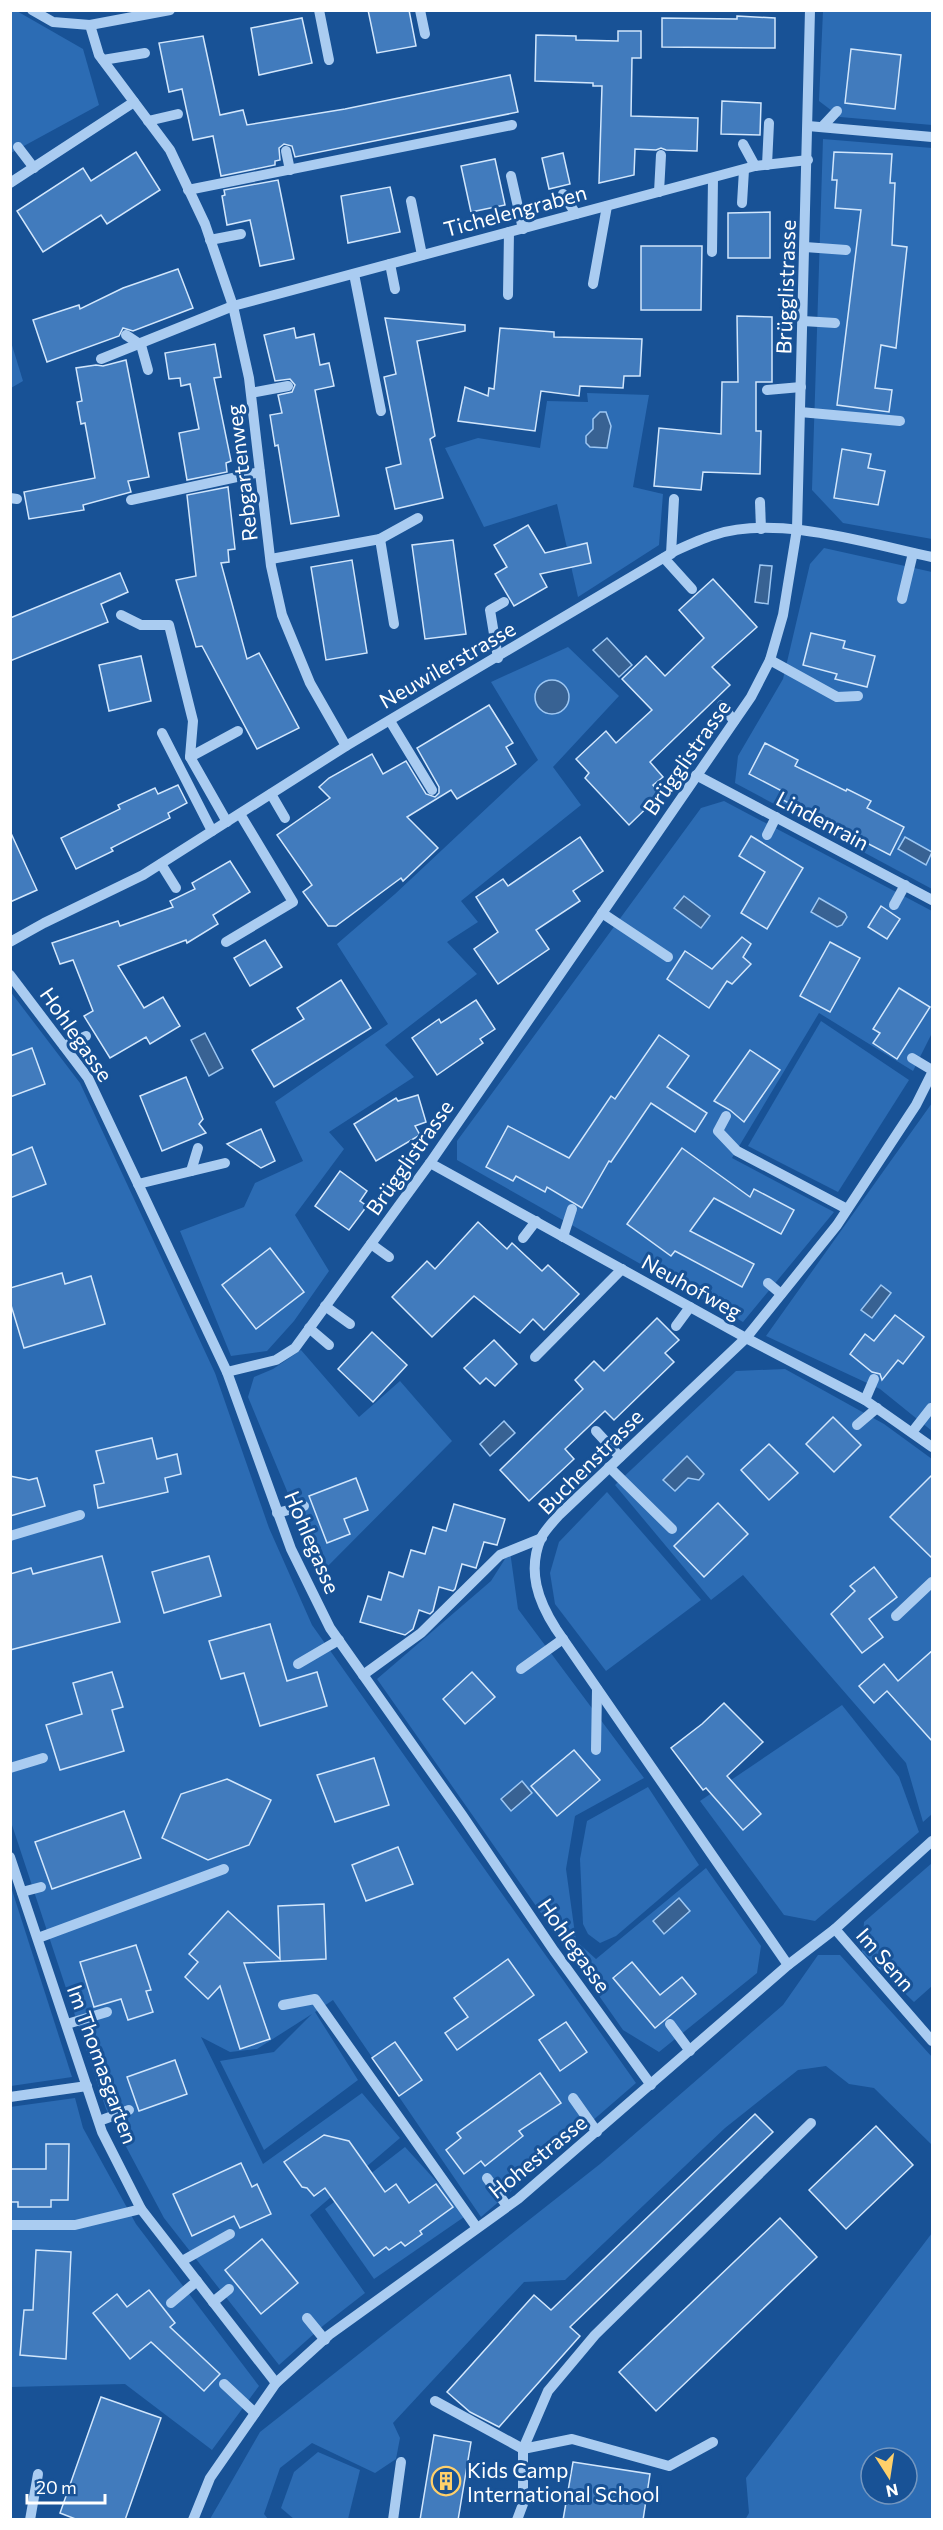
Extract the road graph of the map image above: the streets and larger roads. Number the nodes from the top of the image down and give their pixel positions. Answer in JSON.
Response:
{"nodes":[{"id":1,"x":32,"y":10,"type":"edge"},
{"id":2,"x":170,"y":10,"type":"edge"},
{"id":3,"x":319,"y":10,"type":"edge"},
{"id":4,"x":420,"y":10,"type":"edge"},
{"id":5,"x":810,"y":10,"type":"edge"},
{"id":6,"x":90,"y":25,"type":"junction"},
{"id":7,"x":425,"y":34,"type":"dead end"},
{"id":8,"x":145,"y":53,"type":"dead end"},
{"id":9,"x":103,"y":60,"type":"junction"},
{"id":10,"x":329,"y":60,"type":"dead end"},
{"id":11,"x":134,"y":102,"type":"junction"},
{"id":12,"x":837,"y":111,"type":"dead end"},
{"id":13,"x":178,"y":114,"type":"dead end"},
{"id":14,"x":148,"y":121,"type":"junction"},
{"id":15,"x":769,"y":123,"type":"dead end"},
{"id":16,"x":512,"y":124,"type":"dead end"},
{"id":17,"x":808,"y":126,"type":"junction"},
{"id":18,"x":822,"y":128,"type":"junction"},
{"id":19,"x":933,"y":136,"type":"edge"},
{"id":20,"x":743,"y":144,"type":"dead end"},
{"id":21,"x":18,"y":147,"type":"dead end"},
{"id":22,"x":286,"y":151,"type":"dead end"},
{"id":23,"x":661,"y":155,"type":"dead end"},
{"id":24,"x":808,"y":160,"type":"junction"},
{"id":25,"x":767,"y":165,"type":"junction"},
{"id":26,"x":33,"y":168,"type":"junction"},
{"id":27,"x":749,"y":168,"type":"junction"},
{"id":28,"x":290,"y":170,"type":"junction"},
{"id":29,"x":511,"y":176,"type":"dead end"},
{"id":30,"x":713,"y":178,"type":"junction"},
{"id":31,"x":10,"y":183,"type":"edge"},
{"id":32,"x":188,"y":190,"type":"junction"},
{"id":33,"x":659,"y":192,"type":"junction"},
{"id":34,"x":563,"y":194,"type":"dead end"},
{"id":35,"x":411,"y":201,"type":"dead end"},
{"id":36,"x":742,"y":203,"type":"dead end"},
{"id":37,"x":607,"y":206,"type":"junction"},
{"id":38,"x":576,"y":214,"type":"junction"},
{"id":39,"x":523,"y":229,"type":"junction"},
{"id":40,"x":509,"y":232,"type":"junction"},
{"id":41,"x":241,"y":234,"type":"dead end"},
{"id":42,"x":210,"y":240,"type":"junction"},
{"id":43,"x":805,"y":247,"type":"junction"},
{"id":44,"x":846,"y":250,"type":"dead end"},
{"id":45,"x":712,"y":252,"type":"dead end"},
{"id":46,"x":422,"y":255,"type":"junction"},
{"id":47,"x":390,"y":264,"type":"junction"},
{"id":48,"x":354,"y":274,"type":"junction"},
{"id":49,"x":593,"y":284,"type":"dead end"},
{"id":50,"x":395,"y":289,"type":"dead end"},
{"id":51,"x":508,"y":296,"type":"dead end"},
{"id":52,"x":233,"y":306,"type":"junction"},
{"id":53,"x":803,"y":321,"type":"junction"},
{"id":54,"x":834,"y":323,"type":"dead end"},
{"id":55,"x":126,"y":335,"type":"dead end"},
{"id":56,"x":141,"y":345,"type":"junction"},
{"id":57,"x":101,"y":359,"type":"dead end"},
{"id":58,"x":148,"y":370,"type":"dead end"},
{"id":59,"x":288,"y":386,"type":"dead end"},
{"id":60,"x":801,"y":387,"type":"junction"},
{"id":61,"x":767,"y":390,"type":"dead end"},
{"id":62,"x":251,"y":393,"type":"junction"},
{"id":63,"x":381,"y":411,"type":"dead end"},
{"id":64,"x":800,"y":412,"type":"junction"},
{"id":65,"x":900,"y":421,"type":"dead end"},
{"id":66,"x":260,"y":472,"type":"junction"},
{"id":67,"x":674,"y":499,"type":"dead end"},
{"id":68,"x":131,"y":500,"type":"dead end"},
{"id":69,"x":760,"y":502,"type":"dead end"},
{"id":70,"x":418,"y":518,"type":"dead end"},
{"id":71,"x":761,"y":529,"type":"junction"},
{"id":72,"x":797,"y":529,"type":"junction"},
{"id":73,"x":380,"y":539,"type":"junction"},
{"id":74,"x":913,"y":553,"type":"junction"},
{"id":75,"x":668,"y":556,"type":"junction"},
{"id":76,"x":933,"y":557,"type":"edge"},
{"id":77,"x":271,"y":559,"type":"junction"},
{"id":78,"x":692,"y":589,"type":"dead end"},
{"id":79,"x":902,"y":599,"type":"dead end"},
{"id":80,"x":504,"y":602,"type":"dead end"},
{"id":81,"x":121,"y":615,"type":"dead end"},
{"id":82,"x":394,"y":624,"type":"dead end"},
{"id":83,"x":498,"y":658,"type":"junction"},
{"id":84,"x":770,"y":660,"type":"junction"},
{"id":85,"x":858,"y":696,"type":"dead end"},
{"id":86,"x":722,"y":705,"type":"dead end"},
{"id":87,"x":390,"y":721,"type":"junction"},
{"id":88,"x":734,"y":721,"type":"junction"},
{"id":89,"x":238,"y":730,"type":"dead end"},
{"id":90,"x":162,"y":733,"type":"dead end"},
{"id":91,"x":346,"y":746,"type":"junction"},
{"id":92,"x":190,"y":757,"type":"junction"},
{"id":93,"x":696,"y":776,"type":"junction"},
{"id":94,"x":432,"y":790,"type":"dead end"},
{"id":95,"x":271,"y":794,"type":"junction"},
{"id":96,"x":240,"y":814,"type":"junction"},
{"id":97,"x":776,"y":817,"type":"junction"},
{"id":98,"x":285,"y":818,"type":"dead end"},
{"id":99,"x":227,"y":822,"type":"junction"},
{"id":100,"x":212,"y":831,"type":"junction"},
{"id":101,"x":767,"y":835,"type":"dead end"},
{"id":102,"x":161,"y":864,"type":"junction"},
{"id":103,"x":905,"y":885,"type":"junction"},
{"id":104,"x":176,"y":888,"type":"dead end"},
{"id":105,"x":933,"y":900,"type":"edge"},
{"id":106,"x":894,"y":905,"type":"dead end"},
{"id":107,"x":602,"y":913,"type":"junction"},
{"id":108,"x":10,"y":942,"type":"edge"},
{"id":109,"x":226,"y":942,"type":"dead end"},
{"id":110,"x":668,"y":957,"type":"dead end"},
{"id":111,"x":10,"y":975,"type":"edge"},
{"id":112,"x":86,"y":1036,"type":"dead end"},
{"id":113,"x":64,"y":1046,"type":"junction"},
{"id":114,"x":912,"y":1058,"type":"dead end"},
{"id":115,"x":933,"y":1072,"type":"edge"},
{"id":116,"x":726,"y":1116,"type":"dead end"},
{"id":117,"x":198,"y":1148,"type":"dead end"},
{"id":118,"x":225,"y":1163,"type":"dead end"},
{"id":119,"x":430,"y":1163,"type":"junction"},
{"id":120,"x":191,"y":1171,"type":"junction"},
{"id":121,"x":138,"y":1184,"type":"junction"},
{"id":122,"x":572,"y":1209,"type":"dead end"},
{"id":123,"x":847,"y":1209,"type":"junction"},
{"id":124,"x":536,"y":1221,"type":"junction"},
{"id":125,"x":563,"y":1237,"type":"junction"},
{"id":126,"x":524,"y":1238,"type":"dead end"},
{"id":127,"x":370,"y":1244,"type":"junction"},
{"id":128,"x":389,"y":1257,"type":"dead end"},
{"id":129,"x":622,"y":1269,"type":"junction"},
{"id":130,"x":768,"y":1283,"type":"dead end"},
{"id":131,"x":781,"y":1294,"type":"junction"},
{"id":132,"x":325,"y":1306,"type":"junction"},
{"id":133,"x":690,"y":1307,"type":"junction"},
{"id":134,"x":350,"y":1324,"type":"dead end"},
{"id":135,"x":676,"y":1326,"type":"dead end"},
{"id":136,"x":309,"y":1328,"type":"junction"},
{"id":137,"x":746,"y":1338,"type":"junction"},
{"id":138,"x":329,"y":1345,"type":"dead end"},
{"id":139,"x":535,"y":1357,"type":"dead end"},
{"id":140,"x":227,"y":1372,"type":"junction"},
{"id":141,"x":874,"y":1379,"type":"dead end"},
{"id":142,"x":865,"y":1400,"type":"junction"},
{"id":143,"x":877,"y":1408,"type":"junction"},
{"id":144,"x":931,"y":1408,"type":"dead end"},
{"id":145,"x":857,"y":1425,"type":"dead end"},
{"id":146,"x":596,"y":1431,"type":"dead end"},
{"id":147,"x":913,"y":1431,"type":"junction"},
{"id":148,"x":933,"y":1447,"type":"edge"},
{"id":149,"x":620,"y":1457,"type":"junction"},
{"id":150,"x":609,"y":1467,"type":"junction"},
{"id":151,"x":304,"y":1506,"type":"dead end"},
{"id":152,"x":278,"y":1513,"type":"junction"},
{"id":153,"x":80,"y":1515,"type":"dead end"},
{"id":154,"x":672,"y":1529,"type":"dead end"},
{"id":155,"x":10,"y":1536,"type":"edge"},
{"id":156,"x":542,"y":1538,"type":"junction"},
{"id":157,"x":933,"y":1582,"type":"edge"},
{"id":158,"x":896,"y":1616,"type":"dead end"},
{"id":159,"x":563,"y":1639,"type":"junction"},
{"id":160,"x":339,"y":1640,"type":"junction"},
{"id":161,"x":298,"y":1664,"type":"dead end"},
{"id":162,"x":521,"y":1669,"type":"dead end"},
{"id":163,"x":363,"y":1675,"type":"junction"},
{"id":164,"x":597,"y":1689,"type":"junction"},
{"id":165,"x":596,"y":1750,"type":"dead end"},
{"id":166,"x":43,"y":1758,"type":"dead end"},
{"id":167,"x":10,"y":1768,"type":"edge"},
{"id":168,"x":933,"y":1840,"type":"edge"},
{"id":169,"x":10,"y":1857,"type":"edge"},
{"id":170,"x":224,"y":1869,"type":"dead end"},
{"id":171,"x":41,"y":1887,"type":"dead end"},
{"id":172,"x":22,"y":1892,"type":"junction"},
{"id":173,"x":835,"y":1929,"type":"junction"},
{"id":174,"x":38,"y":1938,"type":"junction"},
{"id":175,"x":788,"y":1965,"type":"junction"},
{"id":176,"x":283,"y":2006,"type":"dead end"},
{"id":177,"x":107,"y":2012,"type":"dead end"},
{"id":178,"x":670,"y":2024,"type":"dead end"},
{"id":179,"x":67,"y":2025,"type":"junction"},
{"id":180,"x":933,"y":2041,"type":"edge"},
{"id":181,"x":690,"y":2051,"type":"junction"},
{"id":182,"x":651,"y":2085,"type":"junction"},
{"id":183,"x":87,"y":2086,"type":"junction"},
{"id":184,"x":10,"y":2097,"type":"edge"},
{"id":185,"x":573,"y":2098,"type":"dead end"},
{"id":186,"x":129,"y":2110,"type":"dead end"},
{"id":187,"x":99,"y":2121,"type":"junction"},
{"id":188,"x":811,"y":2123,"type":"dead end"},
{"id":189,"x":597,"y":2132,"type":"junction"},
{"id":190,"x":486,"y":2178,"type":"dead end"},
{"id":191,"x":507,"y":2206,"type":"junction"},
{"id":192,"x":141,"y":2209,"type":"junction"},
{"id":193,"x":10,"y":2225,"type":"edge"},
{"id":194,"x":477,"y":2228,"type":"junction"},
{"id":195,"x":230,"y":2235,"type":"dead end"},
{"id":196,"x":182,"y":2261,"type":"junction"},
{"id":197,"x":197,"y":2281,"type":"junction"},
{"id":198,"x":229,"y":2289,"type":"dead end"},
{"id":199,"x":213,"y":2302,"type":"junction"},
{"id":200,"x":171,"y":2303,"type":"dead end"},
{"id":201,"x":307,"y":2318,"type":"dead end"},
{"id":202,"x":325,"y":2340,"type":"junction"},
{"id":203,"x":276,"y":2382,"type":"junction"},
{"id":204,"x":224,"y":2384,"type":"dead end"},
{"id":205,"x":435,"y":2401,"type":"dead end"},
{"id":206,"x":255,"y":2414,"type":"junction"},
{"id":207,"x":713,"y":2442,"type":"dead end"},
{"id":208,"x":523,"y":2450,"type":"junction"},
{"id":209,"x":402,"y":2462,"type":"dead end"},
{"id":210,"x":38,"y":2474,"type":"dead end"},
{"id":211,"x":30,"y":2520,"type":"edge"},
{"id":212,"x":192,"y":2520,"type":"edge"},
{"id":213,"x":393,"y":2520,"type":"edge"},
{"id":214,"x":517,"y":2520,"type":"edge"}],
"edges":[{"from":1,"to":6,"type":"street"},
{"from":2,"to":6,"type":"street"},
{"from":3,"to":10,"type":"street"},
{"from":4,"to":7,"type":"street"},
{"from":5,"to":17,"type":"street","name":"Brügglistrasse"},
{"from":6,"to":9,"type":"street","name":"Rebgartenweg"},
{"from":8,"to":9,"type":"street"},
{"from":9,"to":11,"type":"street","name":"Rebgartenweg"},
{"from":11,"to":14,"type":"street","name":"Rebgartenweg"},
{"from":11,"to":26,"type":"street"},
{"from":12,"to":18,"type":"street"},
{"from":13,"to":14,"type":"street"},
{"from":14,"to":32,"type":"street","name":"Rebgartenweg"},
{"from":15,"to":25,"type":"street"},
{"from":16,"to":28,"type":"street"},
{"from":17,"to":18,"type":"street"},
{"from":17,"to":24,"type":"street","name":"Brügglistrasse"},
{"from":18,"to":19,"type":"street"},
{"from":20,"to":27,"type":"street"},
{"from":21,"to":26,"type":"street"},
{"from":22,"to":28,"type":"street"},
{"from":23,"to":33,"type":"street"},
{"from":24,"to":25,"type":"street","name":"Tichelengraben"},
{"from":24,"to":43,"type":"street","name":"Brügglistrasse"},
{"from":25,"to":27,"type":"street","name":"Tichelengraben"},
{"from":26,"to":31,"type":"street"},
{"from":27,"to":30,"type":"street","name":"Tichelengraben"},
{"from":27,"to":36,"type":"street"},
{"from":28,"to":32,"type":"street"},
{"from":29,"to":39,"type":"street"},
{"from":30,"to":33,"type":"street","name":"Tichelengraben"},
{"from":30,"to":45,"type":"street"},
{"from":32,"to":42,"type":"street","name":"Rebgartenweg"},
{"from":33,"to":37,"type":"street","name":"Tichelengraben"},
{"from":34,"to":38,"type":"street"},
{"from":35,"to":46,"type":"street"},
{"from":37,"to":38,"type":"street","name":"Tichelengraben"},
{"from":37,"to":49,"type":"street"},
{"from":38,"to":39,"type":"street","name":"Tichelengraben"},
{"from":39,"to":40,"type":"street","name":"Tichelengraben"},
{"from":40,"to":46,"type":"street","name":"Tichelengraben"},
{"from":40,"to":51,"type":"street"},
{"from":41,"to":42,"type":"street"},
{"from":42,"to":52,"type":"street","name":"Rebgartenweg"},
{"from":43,"to":44,"type":"street"},
{"from":43,"to":53,"type":"street","name":"Brügglistrasse"},
{"from":46,"to":47,"type":"street","name":"Tichelengraben"},
{"from":47,"to":48,"type":"street","name":"Tichelengraben"},
{"from":47,"to":50,"type":"street"},
{"from":48,"to":52,"type":"street","name":"Tichelengraben"},
{"from":48,"to":63,"type":"street"},
{"from":52,"to":56,"type":"street","name":"Tichelengraben"},
{"from":52,"to":62,"type":"street","name":"Rebgartenweg"},
{"from":53,"to":54,"type":"street"},
{"from":53,"to":60,"type":"street","name":"Brügglistrasse"},
{"from":55,"to":56,"type":"street"},
{"from":56,"to":57,"type":"street","name":"Tichelengraben"},
{"from":56,"to":58,"type":"street"},
{"from":59,"to":62,"type":"street"},
{"from":60,"to":61,"type":"street"},
{"from":60,"to":64,"type":"street","name":"Brügglistrasse"},
{"from":62,"to":66,"type":"street","name":"Rebgartenweg"},
{"from":64,"to":65,"type":"street"},
{"from":64,"to":72,"type":"street","name":"Brügglistrasse"},
{"from":66,"to":68,"type":"street"},
{"from":66,"to":77,"type":"street","name":"Rebgartenweg"},
{"from":67,"to":75,"type":"street"},
{"from":69,"to":71,"type":"street"},
{"from":70,"to":73,"type":"street"},
{"from":71,"to":72,"type":"street","name":"Neuwilerstrasse"},
{"from":71,"to":75,"type":"street","name":"Neuwilerstrasse"},
{"from":72,"to":74,"type":"street","name":"Neuwilerstrasse"},
{"from":72,"to":84,"type":"street","name":"Brügglistrasse"},
{"from":73,"to":77,"type":"street"},
{"from":73,"to":82,"type":"street"},
{"from":74,"to":76,"type":"street","name":"Neuwilerstrasse"},
{"from":74,"to":79,"type":"street"},
{"from":75,"to":78,"type":"street"},
{"from":75,"to":83,"type":"street","name":"Neuwilerstrasse"},
{"from":77,"to":91,"type":"street","name":"Rebgartenweg"},
{"from":80,"to":83,"type":"street"},
{"from":81,"to":92,"type":"street"},
{"from":83,"to":87,"type":"street","name":"Neuwilerstrasse"},
{"from":84,"to":85,"type":"street"},
{"from":84,"to":88,"type":"street","name":"Brügglistrasse"},
{"from":86,"to":88,"type":"street"},
{"from":87,"to":91,"type":"street","name":"Neuwilerstrasse"},
{"from":87,"to":94,"type":"street"},
{"from":88,"to":93,"type":"street","name":"Brügglistrasse"},
{"from":89,"to":92,"type":"street"},
{"from":90,"to":100,"type":"street"},
{"from":91,"to":95,"type":"street","name":"Neuwilerstrasse"},
{"from":92,"to":99,"type":"street"},
{"from":93,"to":97,"type":"street","name":"Lindenrain"},
{"from":93,"to":107,"type":"street","name":"Brügglistrasse"},
{"from":95,"to":96,"type":"street","name":"Neuwilerstrasse"},
{"from":95,"to":98,"type":"street"},
{"from":96,"to":99,"type":"street","name":"Neuwilerstrasse"},
{"from":96,"to":109,"type":"street"},
{"from":97,"to":101,"type":"street"},
{"from":97,"to":103,"type":"street","name":"Lindenrain"},
{"from":99,"to":100,"type":"street","name":"Neuwilerstrasse"},
{"from":100,"to":102,"type":"street","name":"Neuwilerstrasse"},
{"from":102,"to":104,"type":"street"},
{"from":102,"to":108,"type":"street","name":"Neuwilerstrasse"},
{"from":103,"to":105,"type":"street","name":"Lindenrain"},
{"from":103,"to":106,"type":"street"},
{"from":107,"to":110,"type":"street"},
{"from":107,"to":119,"type":"street","name":"Brügglistrasse"},
{"from":111,"to":113,"type":"street","name":"Hohlegasse"},
{"from":112,"to":113,"type":"street"},
{"from":113,"to":121,"type":"street","name":"Hohlegasse"},
{"from":114,"to":115,"type":"street"},
{"from":115,"to":123,"type":"street","name":"Buchenstrasse"},
{"from":116,"to":123,"type":"street"},
{"from":117,"to":120,"type":"street"},
{"from":118,"to":120,"type":"street"},
{"from":119,"to":124,"type":"street","name":"Neuhofweg"},
{"from":119,"to":127,"type":"street","name":"Brügglistrasse"},
{"from":120,"to":121,"type":"street"},
{"from":121,"to":140,"type":"street","name":"Hohlegasse"},
{"from":122,"to":125,"type":"street"},
{"from":123,"to":131,"type":"street","name":"Buchenstrasse"},
{"from":124,"to":125,"type":"street","name":"Neuhofweg"},
{"from":124,"to":126,"type":"street"},
{"from":125,"to":129,"type":"street","name":"Neuhofweg"},
{"from":127,"to":128,"type":"street"},
{"from":127,"to":132,"type":"street","name":"Brügglistrasse"},
{"from":129,"to":133,"type":"street","name":"Neuhofweg"},
{"from":129,"to":139,"type":"street"},
{"from":130,"to":131,"type":"street"},
{"from":131,"to":137,"type":"street","name":"Buchenstrasse"},
{"from":132,"to":134,"type":"street"},
{"from":132,"to":136,"type":"street","name":"Brügglistrasse"},
{"from":133,"to":135,"type":"street"},
{"from":133,"to":137,"type":"street","name":"Neuhofweg"},
{"from":136,"to":138,"type":"street"},
{"from":136,"to":140,"type":"street","name":"Brügglistrasse"},
{"from":137,"to":142,"type":"street","name":"Neuhofweg"},
{"from":137,"to":149,"type":"street","name":"Buchenstrasse"},
{"from":140,"to":152,"type":"street","name":"Hohlegasse"},
{"from":141,"to":142,"type":"street"},
{"from":142,"to":143,"type":"street","name":"Neuhofweg"},
{"from":143,"to":145,"type":"street"},
{"from":143,"to":147,"type":"street","name":"Neuhofweg"},
{"from":144,"to":147,"type":"street"},
{"from":146,"to":149,"type":"street"},
{"from":147,"to":148,"type":"street","name":"Neuhofweg"},
{"from":149,"to":150,"type":"street","name":"Buchenstrasse"},
{"from":150,"to":154,"type":"street"},
{"from":150,"to":156,"type":"street","name":"Buchenstrasse"},
{"from":151,"to":152,"type":"street"},
{"from":152,"to":160,"type":"street","name":"Hohlegasse"},
{"from":153,"to":155,"type":"street"},
{"from":156,"to":159,"type":"street","name":"Buchenstrasse"},
{"from":156,"to":163,"type":"street"},
{"from":157,"to":158,"type":"street"},
{"from":159,"to":162,"type":"street"},
{"from":159,"to":164,"type":"street","name":"Buchenstrasse"},
{"from":160,"to":161,"type":"street"},
{"from":160,"to":163,"type":"street","name":"Hohlegasse"},
{"from":163,"to":182,"type":"street","name":"Hohlegasse"},
{"from":164,"to":165,"type":"street"},
{"from":164,"to":175,"type":"street","name":"Buchenstrasse"},
{"from":166,"to":167,"type":"street"},
{"from":168,"to":173,"type":"street","name":"Hohestrasse"},
{"from":169,"to":172,"type":"street","name":"Im Thomasgarten"},
{"from":170,"to":174,"type":"street"},
{"from":171,"to":172,"type":"street"},
{"from":172,"to":174,"type":"street","name":"Im Thomasgarten"},
{"from":173,"to":175,"type":"street","name":"Hohestrasse"},
{"from":173,"to":180,"type":"street","name":"Im Senn"},
{"from":174,"to":179,"type":"street","name":"Im Thomasgarten"},
{"from":175,"to":181,"type":"street","name":"Hohestrasse"},
{"from":176,"to":194,"type":"street"},
{"from":177,"to":179,"type":"street"},
{"from":178,"to":181,"type":"street"},
{"from":179,"to":183,"type":"street","name":"Im Thomasgarten"},
{"from":181,"to":182,"type":"street","name":"Hohestrasse"},
{"from":182,"to":189,"type":"street","name":"Hohestrasse"},
{"from":183,"to":184,"type":"street"},
{"from":183,"to":187,"type":"street","name":"Im Thomasgarten"},
{"from":185,"to":189,"type":"street"},
{"from":186,"to":187,"type":"street"},
{"from":187,"to":192,"type":"street","name":"Im Thomasgarten"},
{"from":188,"to":208,"type":"street"},
{"from":189,"to":191,"type":"street","name":"Hohestrasse"},
{"from":190,"to":191,"type":"street"},
{"from":191,"to":194,"type":"street","name":"Hohestrasse"},
{"from":192,"to":193,"type":"street"},
{"from":192,"to":196,"type":"street","name":"Im Thomasgarten"},
{"from":194,"to":202,"type":"street","name":"Hohestrasse"},
{"from":195,"to":196,"type":"street"},
{"from":196,"to":197,"type":"street","name":"Im Thomasgarten"},
{"from":197,"to":199,"type":"street","name":"Im Thomasgarten"},
{"from":197,"to":200,"type":"street"},
{"from":198,"to":199,"type":"street"},
{"from":199,"to":203,"type":"street","name":"Im Thomasgarten"},
{"from":201,"to":202,"type":"street"},
{"from":202,"to":203,"type":"street","name":"Hohestrasse"},
{"from":203,"to":206,"type":"street","name":"Hohestrasse"},
{"from":204,"to":206,"type":"street"},
{"from":205,"to":208,"type":"street"},
{"from":206,"to":212,"type":"street","name":"Hohestrasse"},
{"from":207,"to":208,"type":"street"},
{"from":208,"to":214,"type":"street"},
{"from":209,"to":213,"type":"street"},
{"from":210,"to":211,"type":"street"}]}
